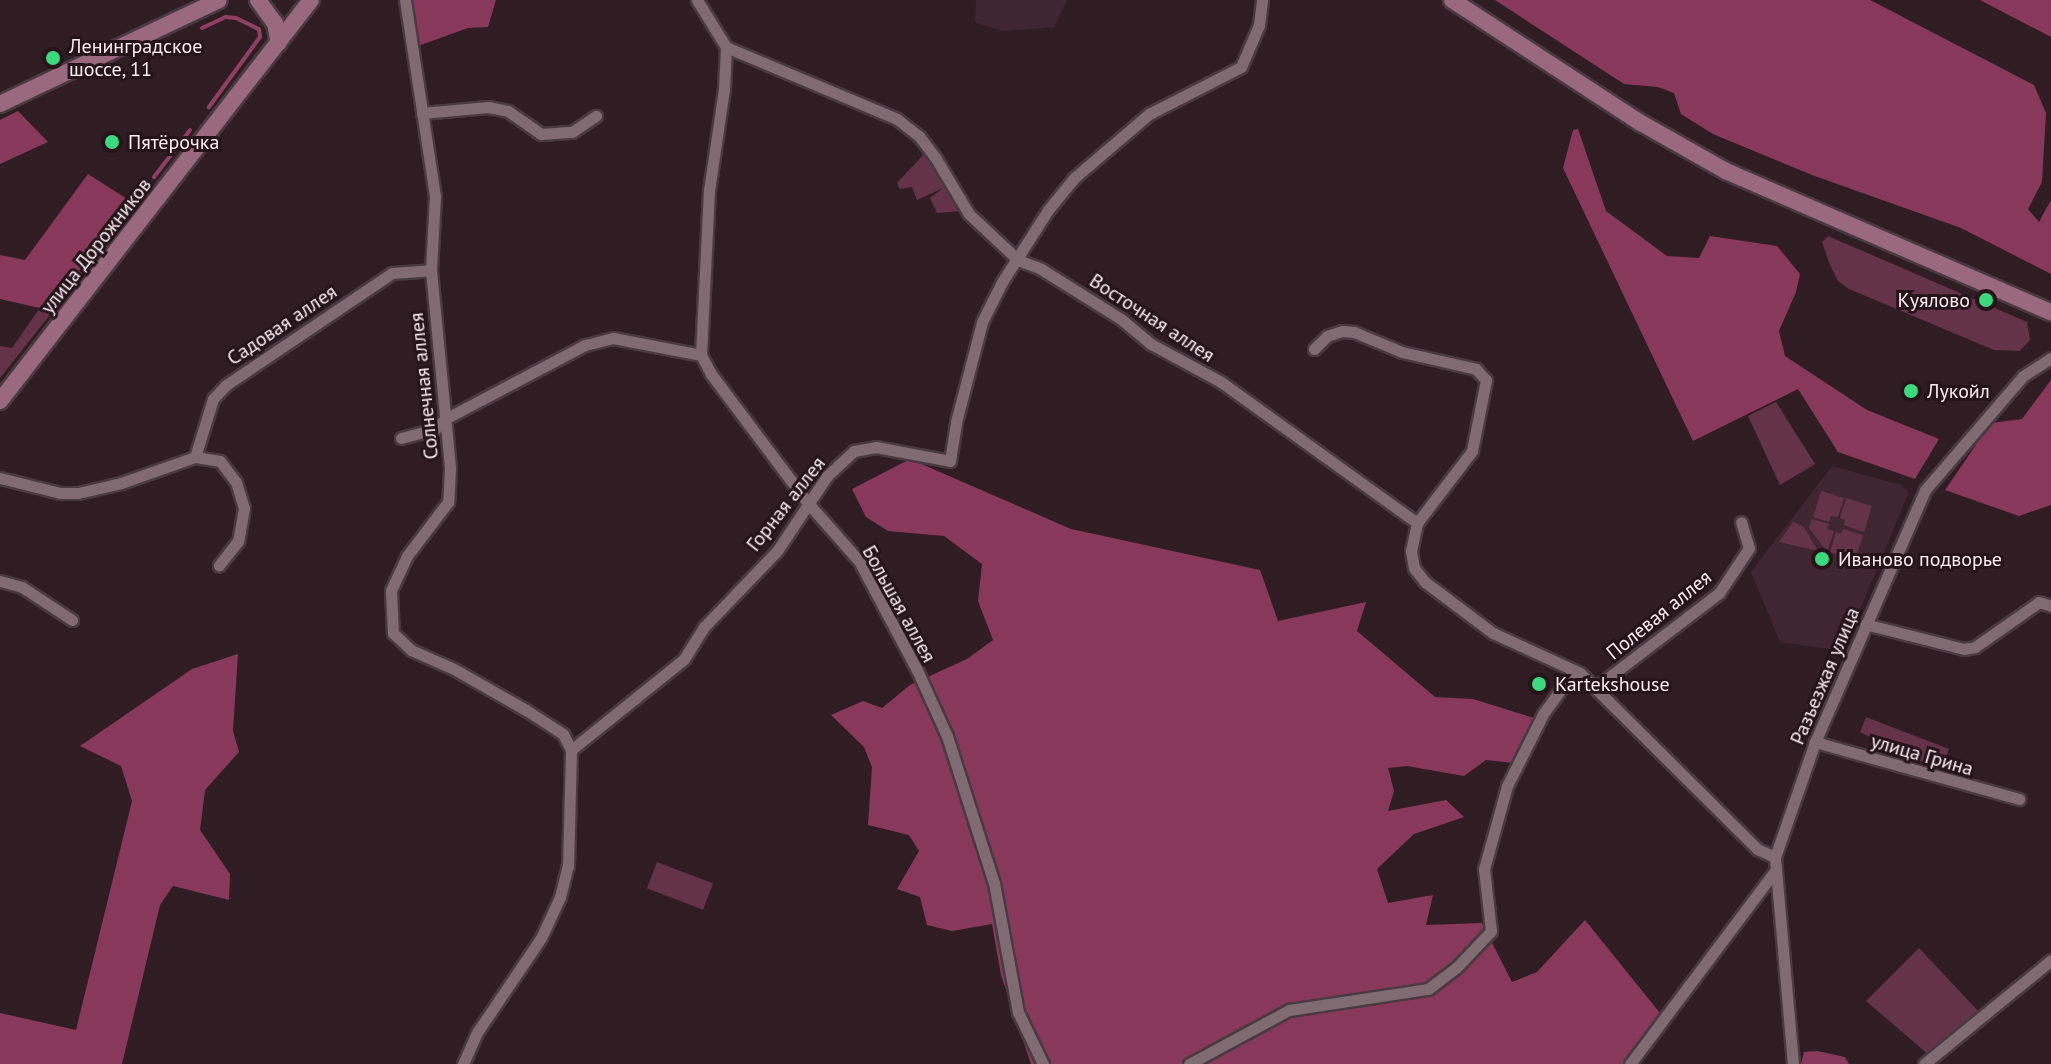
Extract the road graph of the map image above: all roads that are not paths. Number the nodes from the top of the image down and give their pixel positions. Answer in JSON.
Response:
{"nodes":[{"id":1,"x":219,"y":0,"type":"edge"},
{"id":2,"x":258,"y":0,"type":"edge"},
{"id":3,"x":311,"y":0,"type":"edge"},
{"id":4,"x":405,"y":0,"type":"edge"},
{"id":5,"x":697,"y":0,"type":"edge"},
{"id":6,"x":1262,"y":0,"type":"edge"},
{"id":7,"x":1452,"y":0,"type":"edge"},
{"id":8,"x":279,"y":43,"type":"junction"},
{"id":9,"x":726,"y":47,"type":"junction"},
{"id":10,"x":0,"y":104,"type":"edge"},
{"id":11,"x":422,"y":113,"type":"junction"},
{"id":12,"x":596,"y":116,"type":"dead end"},
{"id":13,"x":1018,"y":260,"type":"junction"},
{"id":14,"x":431,"y":270,"type":"junction"},
{"id":15,"x":2051,"y":312,"type":"edge"},
{"id":16,"x":1314,"y":349,"type":"dead end"},
{"id":17,"x":701,"y":355,"type":"junction"},
{"id":18,"x":2051,"y":358,"type":"edge"},
{"id":19,"x":0,"y":401,"type":"edge"},
{"id":20,"x":445,"y":419,"type":"junction"},
{"id":21,"x":401,"y":438,"type":"dead end"},
{"id":22,"x":195,"y":457,"type":"junction"},
{"id":23,"x":0,"y":478,"type":"edge"},
{"id":24,"x":807,"y":502,"type":"junction"},
{"id":25,"x":1741,"y":522,"type":"dead end"},
{"id":26,"x":1417,"y":523,"type":"junction"},
{"id":27,"x":219,"y":565,"type":"dead end"},
{"id":28,"x":0,"y":581,"type":"edge"},
{"id":29,"x":2051,"y":606,"type":"edge"},
{"id":30,"x":72,"y":620,"type":"dead end"},
{"id":31,"x":1865,"y":624,"type":"junction"},
{"id":32,"x":1574,"y":671,"type":"junction"},
{"id":33,"x":1596,"y":687,"type":"junction"},
{"id":34,"x":1815,"y":742,"type":"junction"},
{"id":35,"x":571,"y":750,"type":"junction"},
{"id":36,"x":2019,"y":799,"type":"dead end"},
{"id":37,"x":1775,"y":857,"type":"junction"},
{"id":38,"x":1775,"y":871,"type":"junction"},
{"id":39,"x":2051,"y":960,"type":"edge"},
{"id":40,"x":463,"y":1064,"type":"edge"},
{"id":41,"x":1043,"y":1064,"type":"edge"},
{"id":42,"x":1189,"y":1064,"type":"edge"},
{"id":43,"x":1630,"y":1064,"type":"edge"},
{"id":44,"x":1793,"y":1064,"type":"edge"},
{"id":45,"x":1924,"y":1064,"type":"edge"}],
"edges":[{"from":1,"to":10,"type":"main road"},
{"from":2,"to":8,"type":"main road"},
{"from":3,"to":8,"type":"main road","name":"улица Дорожников"},
{"from":4,"to":11,"type":"street","name":"Солнечная аллея"},
{"from":5,"to":9,"type":"street"},
{"from":6,"to":13,"type":"street","name":"Горная аллея"},
{"from":7,"to":15,"type":"main road"},
{"from":8,"to":19,"type":"main road","name":"улица Дорожников"},
{"from":9,"to":13,"type":"street","name":"Восточная аллея"},
{"from":9,"to":17,"type":"street"},
{"from":11,"to":12,"type":"street"},
{"from":11,"to":14,"type":"street","name":"Солнечная аллея"},
{"from":13,"to":24,"type":"street","name":"Горная аллея"},
{"from":13,"to":26,"type":"street","name":"Восточная аллея"},
{"from":14,"to":20,"type":"street","name":"Солнечная аллея"},
{"from":14,"to":22,"type":"street","name":"Садовая аллея"},
{"from":16,"to":26,"type":"street"},
{"from":17,"to":20,"type":"street"},
{"from":17,"to":24,"type":"street","name":"Большая аллея"},
{"from":18,"to":31,"type":"street","name":"Разъезжая улица"},
{"from":20,"to":21,"type":"street"},
{"from":20,"to":35,"type":"street","name":"Солнечная аллея"},
{"from":22,"to":23,"type":"street"},
{"from":22,"to":27,"type":"street"},
{"from":24,"to":35,"type":"street","name":"Горная аллея"},
{"from":24,"to":41,"type":"street","name":"Большая аллея"},
{"from":25,"to":33,"type":"street","name":"Полевая аллея"},
{"from":26,"to":32,"type":"street"},
{"from":28,"to":30,"type":"street"},
{"from":29,"to":31,"type":"street"},
{"from":31,"to":34,"type":"street","name":"Разъезжая улица"},
{"from":32,"to":33,"type":"street"},
{"from":32,"to":42,"type":"street"},
{"from":33,"to":37,"type":"street"},
{"from":34,"to":36,"type":"street","name":"улица Грина"},
{"from":34,"to":37,"type":"street","name":"Разъезжая улица"},
{"from":35,"to":40,"type":"street"},
{"from":37,"to":38,"type":"street","name":"Разъезжая улица"},
{"from":38,"to":43,"type":"street"},
{"from":38,"to":44,"type":"street","name":"Разъезжая улица"},
{"from":39,"to":45,"type":"street"}]}
